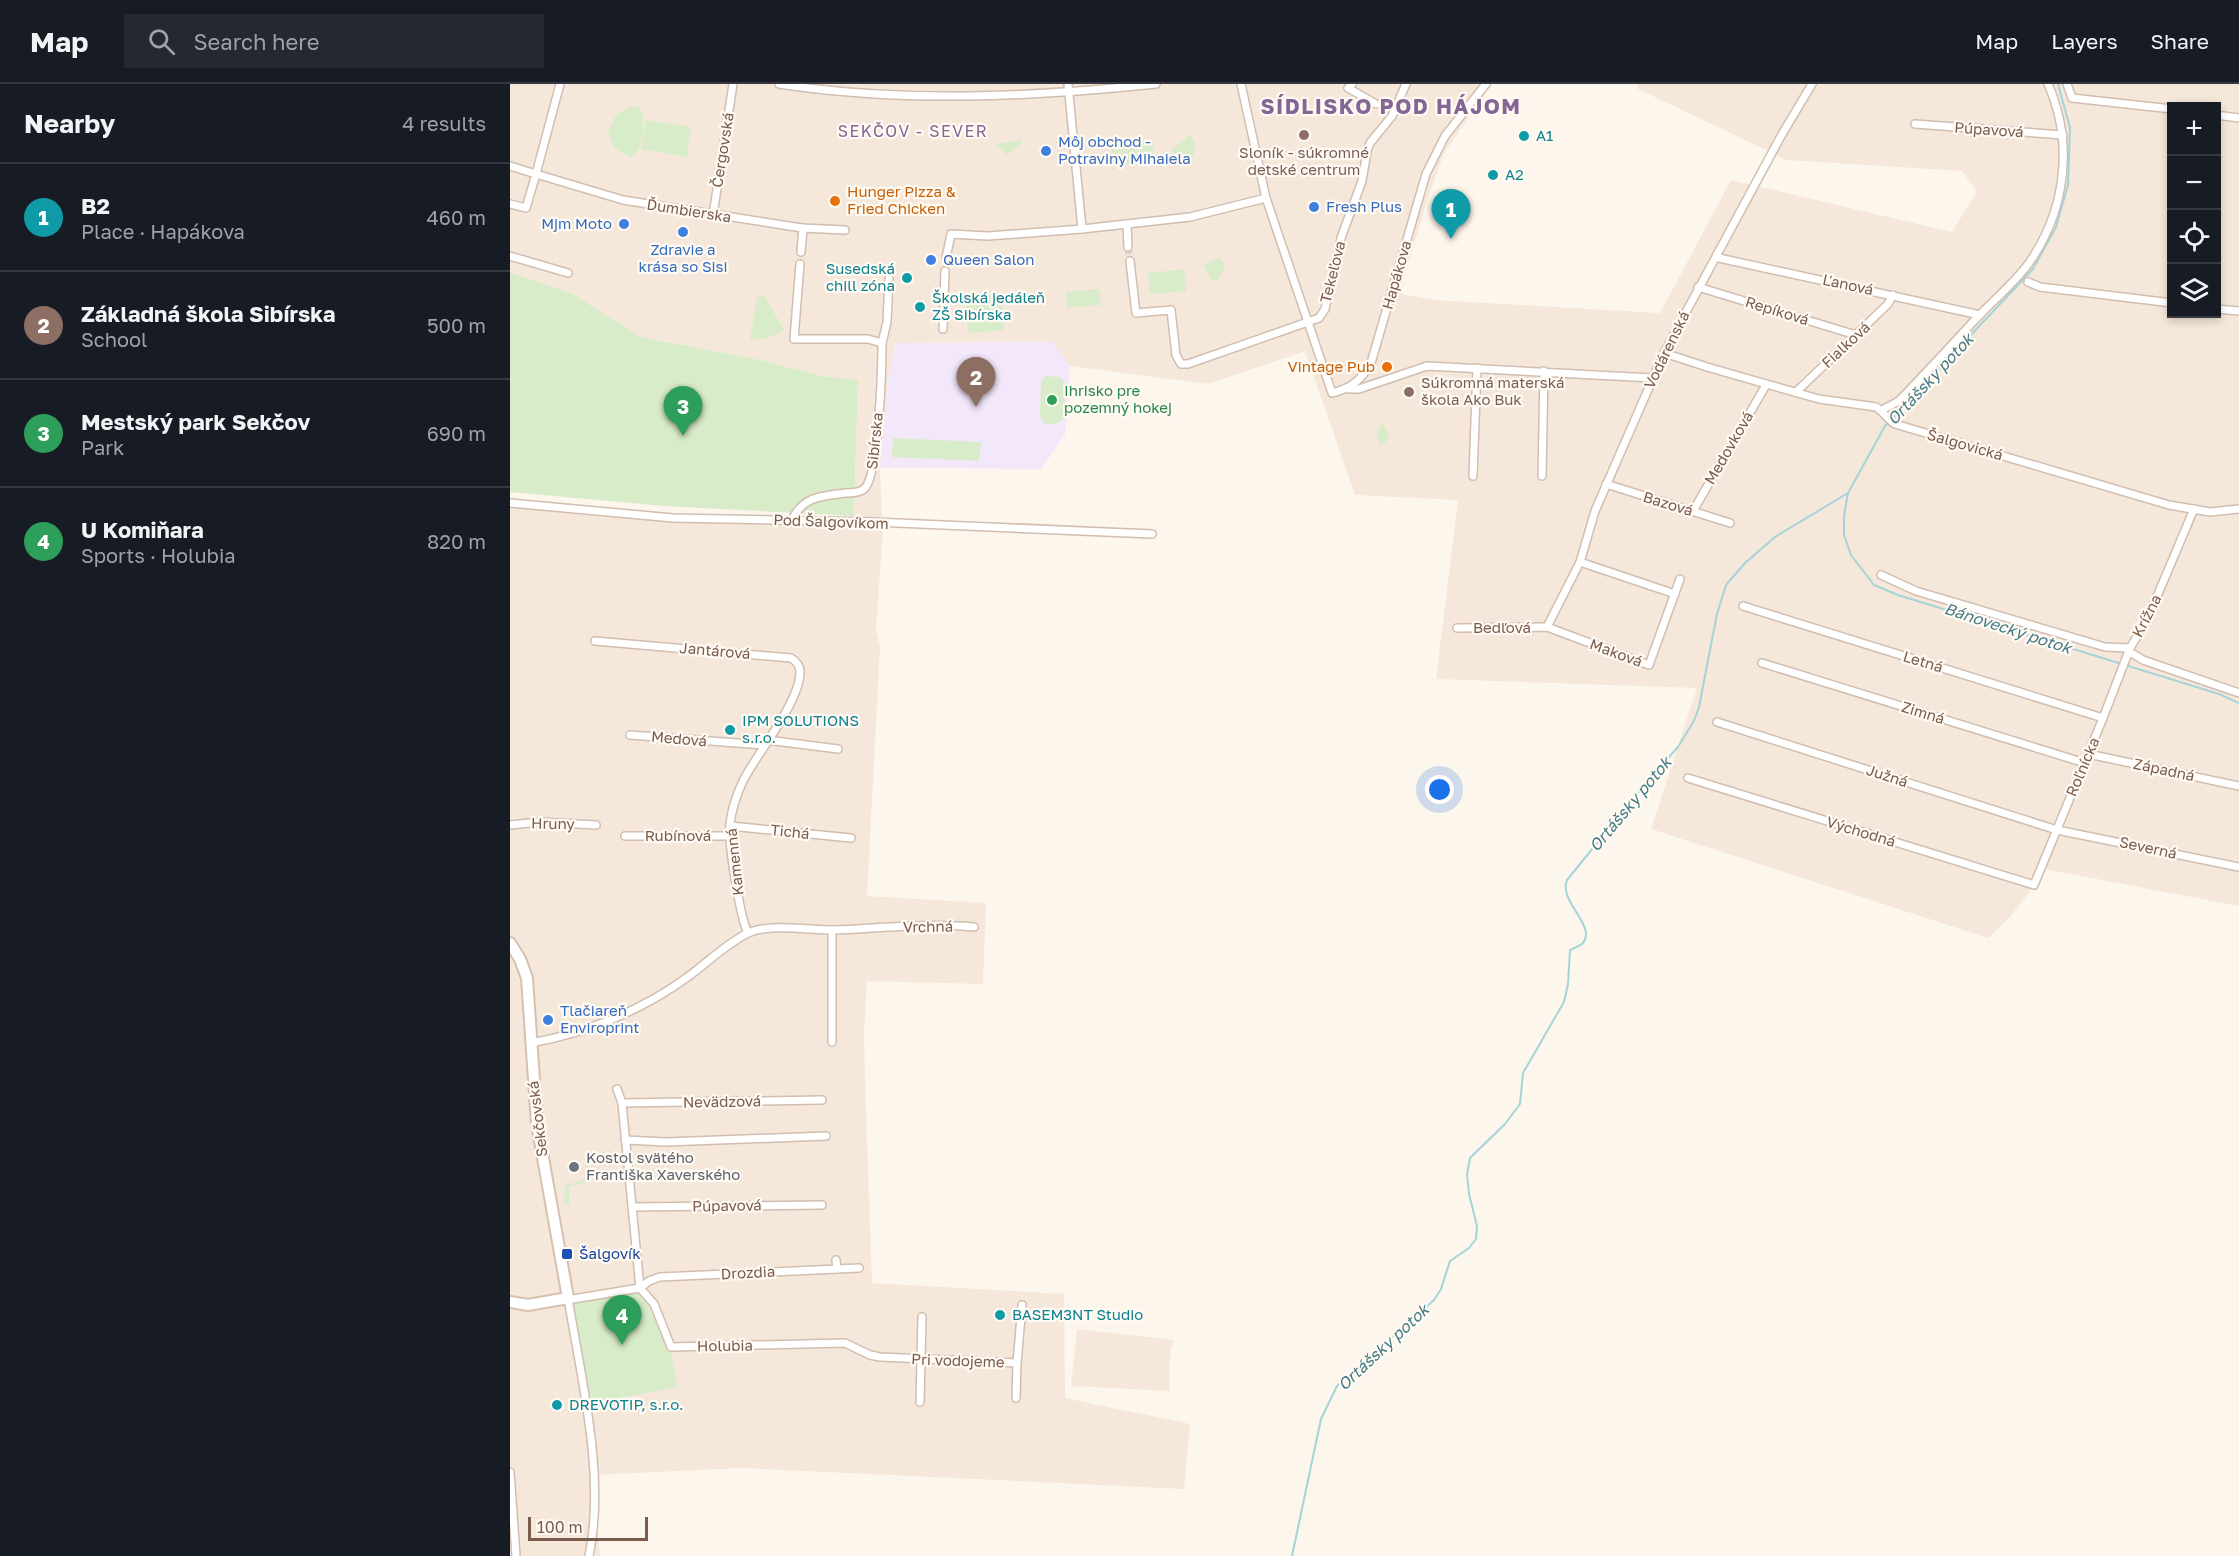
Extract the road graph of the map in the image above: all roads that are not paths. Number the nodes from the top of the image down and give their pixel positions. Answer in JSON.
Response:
{"nodes":[{"id":1,"x":560,"y":84,"type":"edge"},
{"id":2,"x":733,"y":84,"type":"edge"},
{"id":3,"x":779,"y":84,"type":"edge"},
{"id":4,"x":1156,"y":84,"type":"edge"},
{"id":5,"x":1241,"y":84,"type":"edge"},
{"id":6,"x":1352,"y":84,"type":"edge"},
{"id":7,"x":1406,"y":84,"type":"edge"},
{"id":8,"x":1486,"y":84,"type":"edge"},
{"id":9,"x":1812,"y":84,"type":"edge"},
{"id":10,"x":2048,"y":84,"type":"edge"},
{"id":11,"x":2067,"y":84,"type":"edge"},
{"id":12,"x":1068,"y":88,"type":"edge"},
{"id":13,"x":1376,"y":104,"type":"dead end"},
{"id":14,"x":2167,"y":108,"type":"edge"},
{"id":15,"x":2221,"y":116,"type":"edge"},
{"id":16,"x":2239,"y":118,"type":"edge"},
{"id":17,"x":1915,"y":124,"type":"dead end"},
{"id":18,"x":2063,"y":135,"type":"junction"},
{"id":19,"x":510,"y":166,"type":"edge"},
{"id":20,"x":536,"y":174,"type":"junction"},
{"id":21,"x":1266,"y":198,"type":"junction"},
{"id":22,"x":510,"y":204,"type":"edge"},
{"id":23,"x":713,"y":215,"type":"junction"},
{"id":24,"x":1127,"y":224,"type":"junction"},
{"id":25,"x":803,"y":228,"type":"junction"},
{"id":26,"x":1082,"y":229,"type":"junction"},
{"id":27,"x":845,"y":230,"type":"dead end"},
{"id":28,"x":1128,"y":247,"type":"tunnel mouth"},
{"id":29,"x":801,"y":252,"type":"dead end"},
{"id":30,"x":1717,"y":254,"type":"junction"},
{"id":31,"x":510,"y":256,"type":"edge"},
{"id":32,"x":946,"y":258,"type":"dead end"},
{"id":33,"x":1130,"y":261,"type":"tunnel mouth"},
{"id":34,"x":800,"y":264,"type":"dead end"},
{"id":35,"x":945,"y":271,"type":"dead end"},
{"id":36,"x":568,"y":273,"type":"dead end"},
{"id":37,"x":889,"y":281,"type":"dead end"},
{"id":38,"x":2028,"y":282,"type":"dead end"},
{"id":39,"x":1698,"y":287,"type":"junction"},
{"id":40,"x":1893,"y":295,"type":"junction"},
{"id":41,"x":2167,"y":302,"type":"edge"},
{"id":42,"x":2221,"y":309,"type":"edge"},
{"id":43,"x":2239,"y":311,"type":"edge"},
{"id":44,"x":1980,"y":315,"type":"junction"},
{"id":45,"x":1307,"y":322,"type":"junction"},
{"id":46,"x":943,"y":329,"type":"dead end"},
{"id":47,"x":1856,"y":335,"type":"junction"},
{"id":48,"x":882,"y":343,"type":"junction"},
{"id":49,"x":1664,"y":353,"type":"junction"},
{"id":50,"x":1477,"y":368,"type":"junction"},
{"id":51,"x":1544,"y":371,"type":"junction"},
{"id":52,"x":1652,"y":378,"type":"junction"},
{"id":53,"x":1766,"y":385,"type":"junction"},
{"id":54,"x":1347,"y":389,"type":"junction"},
{"id":55,"x":1796,"y":392,"type":"junction"},
{"id":56,"x":1882,"y":410,"type":"junction"},
{"id":57,"x":1473,"y":476,"type":"dead end"},
{"id":58,"x":1542,"y":476,"type":"dead end"},
{"id":59,"x":1606,"y":484,"type":"junction"},
{"id":60,"x":510,"y":503,"type":"edge"},
{"id":61,"x":2194,"y":509,"type":"junction"},
{"id":62,"x":2239,"y":509,"type":"edge"},
{"id":63,"x":1692,"y":511,"type":"junction"},
{"id":64,"x":792,"y":520,"type":"junction"},
{"id":65,"x":1730,"y":523,"type":"dead end"},
{"id":66,"x":1152,"y":534,"type":"dead end"},
{"id":67,"x":1580,"y":562,"type":"junction"},
{"id":68,"x":1881,"y":575,"type":"dead end"},
{"id":69,"x":1680,"y":579,"type":"dead end"},
{"id":70,"x":1675,"y":594,"type":"junction"},
{"id":71,"x":1743,"y":606,"type":"dead end"},
{"id":72,"x":1547,"y":627,"type":"junction"},
{"id":73,"x":1457,"y":628,"type":"dead end"},
{"id":74,"x":596,"y":641,"type":"dead end"},
{"id":75,"x":2128,"y":652,"type":"junction"},
{"id":76,"x":1762,"y":663,"type":"dead end"},
{"id":77,"x":2239,"y":693,"type":"edge"},
{"id":78,"x":794,"y":697,"type":"joint"},
{"id":79,"x":2103,"y":718,"type":"junction"},
{"id":80,"x":1717,"y":722,"type":"dead end"},
{"id":81,"x":630,"y":735,"type":"dead end"},
{"id":82,"x":766,"y":743,"type":"junction"},
{"id":83,"x":838,"y":749,"type":"dead end"},
{"id":84,"x":2088,"y":754,"type":"junction"},
{"id":85,"x":2085,"y":763,"type":"junction"},
{"id":86,"x":1688,"y":778,"type":"dead end"},
{"id":87,"x":2239,"y":786,"type":"edge"},
{"id":88,"x":510,"y":825,"type":"edge"},
{"id":89,"x":596,"y":825,"type":"dead end"},
{"id":90,"x":730,"y":826,"type":"junction"},
{"id":91,"x":2057,"y":830,"type":"junction"},
{"id":92,"x":625,"y":836,"type":"dead end"},
{"id":93,"x":730,"y":836,"type":"junction"},
{"id":94,"x":851,"y":838,"type":"dead end"},
{"id":95,"x":2239,"y":867,"type":"edge"},
{"id":96,"x":2034,"y":885,"type":"joint"},
{"id":97,"x":974,"y":927,"type":"dead end"},
{"id":98,"x":832,"y":930,"type":"junction"},
{"id":99,"x":748,"y":933,"type":"junction"},
{"id":100,"x":510,"y":943,"type":"edge"},
{"id":101,"x":832,"y":1042,"type":"dead end"},
{"id":102,"x":531,"y":1043,"type":"junction"},
{"id":103,"x":617,"y":1089,"type":"dead end"},
{"id":104,"x":822,"y":1101,"type":"dead end"},
{"id":105,"x":622,"y":1103,"type":"junction"},
{"id":106,"x":826,"y":1136,"type":"dead end"},
{"id":107,"x":625,"y":1140,"type":"junction"},
{"id":108,"x":822,"y":1205,"type":"dead end"},
{"id":109,"x":632,"y":1208,"type":"junction"},
{"id":110,"x":836,"y":1260,"type":"dead end"},
{"id":111,"x":859,"y":1268,"type":"dead end"},
{"id":112,"x":837,"y":1269,"type":"junction"},
{"id":113,"x":640,"y":1288,"type":"junction"},
{"id":114,"x":568,"y":1298,"type":"junction"},
{"id":115,"x":510,"y":1302,"type":"edge"},
{"id":116,"x":1022,"y":1305,"type":"dead end"},
{"id":117,"x":922,"y":1317,"type":"dead end"},
{"id":118,"x":845,"y":1343,"type":"joint"},
{"id":119,"x":921,"y":1359,"type":"junction"},
{"id":120,"x":1017,"y":1363,"type":"junction"},
{"id":121,"x":1016,"y":1398,"type":"dead end"},
{"id":122,"x":920,"y":1402,"type":"dead end"},
{"id":123,"x":510,"y":1472,"type":"edge"},
{"id":124,"x":516,"y":1556,"type":"edge"},
{"id":125,"x":589,"y":1556,"type":"edge"}],
"edges":[{"from":1,"to":20,"type":"street"},
{"from":2,"to":23,"type":"street","name":"Čergovská"},
{"from":3,"to":12,"type":"street"},
{"from":4,"to":12,"type":"street"},
{"from":5,"to":21,"type":"street"},
{"from":6,"to":13,"type":"street"},
{"from":7,"to":45,"type":"street","name":"Tekeľova"},
{"from":8,"to":54,"type":"street","name":"Hapákova"},
{"from":9,"to":30,"type":"street","name":"Vodárenská"},
{"from":10,"to":18,"type":"street"},
{"from":11,"to":14,"type":"street"},
{"from":12,"to":26,"type":"street"},
{"from":15,"to":16,"type":"street"},
{"from":17,"to":18,"type":"street","name":"Púpavová"},
{"from":18,"to":44,"type":"street"},
{"from":19,"to":20,"type":"street","name":"Ďumbierska"},
{"from":20,"to":22,"type":"street"},
{"from":20,"to":23,"type":"street","name":"Ďumbierska"},
{"from":21,"to":24,"type":"street"},
{"from":21,"to":45,"type":"street"},
{"from":23,"to":25,"type":"street","name":"Ďumbierska"},
{"from":24,"to":26,"type":"street"},
{"from":24,"to":28,"type":"street"},
{"from":25,"to":27,"type":"street","name":"Ďumbierska"},
{"from":25,"to":29,"type":"street"},
{"from":26,"to":32,"type":"street"},
{"from":30,"to":39,"type":"street","name":"Vodárenská"},
{"from":30,"to":40,"type":"street","name":"Ľanová"},
{"from":31,"to":36,"type":"street"},
{"from":33,"to":45,"type":"street"},
{"from":34,"to":48,"type":"street"},
{"from":35,"to":46,"type":"street"},
{"from":37,"to":48,"type":"street","name":"Sibírska"},
{"from":38,"to":41,"type":"street"},
{"from":39,"to":47,"type":"street","name":"Repíková"},
{"from":39,"to":49,"type":"street","name":"Vodárenská"},
{"from":40,"to":44,"type":"street","name":"Ľanová"},
{"from":40,"to":47,"type":"street","name":"Fialková"},
{"from":42,"to":43,"type":"street"},
{"from":44,"to":56,"type":"street"},
{"from":45,"to":54,"type":"street","name":"Hapákova"},
{"from":47,"to":55,"type":"street","name":"Fialková"},
{"from":48,"to":64,"type":"street","name":"Sibírska"},
{"from":49,"to":52,"type":"street","name":"Vodárenská"},
{"from":49,"to":53,"type":"street"},
{"from":50,"to":51,"type":"street"},
{"from":50,"to":54,"type":"street"},
{"from":50,"to":57,"type":"street"},
{"from":51,"to":52,"type":"street"},
{"from":51,"to":58,"type":"street"},
{"from":52,"to":59,"type":"street","name":"Vodárenská"},
{"from":53,"to":55,"type":"street"},
{"from":53,"to":63,"type":"street","name":"Medovková"},
{"from":55,"to":56,"type":"street"},
{"from":56,"to":61,"type":"street","name":"Šalgovická"},
{"from":59,"to":63,"type":"street","name":"Bazová"},
{"from":59,"to":67,"type":"street","name":"Vodárenská"},
{"from":60,"to":64,"type":"street","name":"Pod Šalgovíkom"},
{"from":61,"to":62,"type":"street","name":"Šalgovická"},
{"from":61,"to":75,"type":"street","name":"Krížna"},
{"from":63,"to":65,"type":"street","name":"Bazová"},
{"from":64,"to":66,"type":"street","name":"Pod Šalgovíkom"},
{"from":67,"to":70,"type":"street"},
{"from":67,"to":72,"type":"street","name":"Vodárenská"},
{"from":68,"to":75,"type":"street","name":"Krížna"},
{"from":69,"to":70,"type":"street","name":"Maková"},
{"from":70,"to":72,"type":"street","name":"Maková"},
{"from":71,"to":79,"type":"street","name":"Letná"},
{"from":72,"to":73,"type":"street","name":"Bedľová"},
{"from":74,"to":78,"type":"street","name":"Jantárová"},
{"from":75,"to":77,"type":"street"},
{"from":75,"to":79,"type":"street","name":"Roľnícka"},
{"from":76,"to":85,"type":"street","name":"Zimná"},
{"from":78,"to":82,"type":"street","name":"Kamenná"},
{"from":79,"to":84,"type":"street","name":"Roľnícka"},
{"from":80,"to":91,"type":"street","name":"Južná"},
{"from":81,"to":82,"type":"street","name":"Medová"},
{"from":82,"to":83,"type":"street","name":"Medová"},
{"from":82,"to":90,"type":"street","name":"Kamenná"},
{"from":84,"to":85,"type":"street","name":"Roľnícka"},
{"from":84,"to":87,"type":"street","name":"Západná"},
{"from":85,"to":91,"type":"street","name":"Roľnícka"},
{"from":86,"to":96,"type":"street","name":"Východná"},
{"from":88,"to":89,"type":"street","name":"Hruny"},
{"from":90,"to":93,"type":"street","name":"Kamenná"},
{"from":90,"to":94,"type":"street","name":"Tichá"},
{"from":91,"to":95,"type":"street","name":"Severná"},
{"from":91,"to":96,"type":"street","name":"Roľnícka"},
{"from":92,"to":93,"type":"street","name":"Rubínová"},
{"from":93,"to":99,"type":"street","name":"Kamenná"},
{"from":97,"to":98,"type":"street","name":"Vrchná"},
{"from":98,"to":99,"type":"street"},
{"from":98,"to":101,"type":"street"},
{"from":99,"to":102,"type":"street"},
{"from":100,"to":102,"type":"street","name":"Sekčovská"},
{"from":102,"to":114,"type":"street","name":"Sekčovská"},
{"from":103,"to":105,"type":"street"},
{"from":104,"to":105,"type":"street","name":"Nevädzová"},
{"from":105,"to":107,"type":"street"},
{"from":106,"to":107,"type":"street"},
{"from":107,"to":109,"type":"street"},
{"from":108,"to":109,"type":"street","name":"Púpavová"},
{"from":109,"to":113,"type":"street"},
{"from":110,"to":112,"type":"street"},
{"from":111,"to":112,"type":"street","name":"Drozdia"},
{"from":112,"to":113,"type":"street","name":"Drozdia"},
{"from":113,"to":114,"type":"street"},
{"from":113,"to":118,"type":"street","name":"Holubia"},
{"from":114,"to":115,"type":"street"},
{"from":114,"to":125,"type":"street","name":"Sekčovská"},
{"from":116,"to":120,"type":"street","name":"Pri vodojeme"},
{"from":117,"to":119,"type":"street"},
{"from":118,"to":119,"type":"street","name":"Pri vodojeme"},
{"from":119,"to":120,"type":"street","name":"Pri vodojeme"},
{"from":119,"to":122,"type":"street"},
{"from":120,"to":121,"type":"street"},
{"from":123,"to":124,"type":"street"}]}
